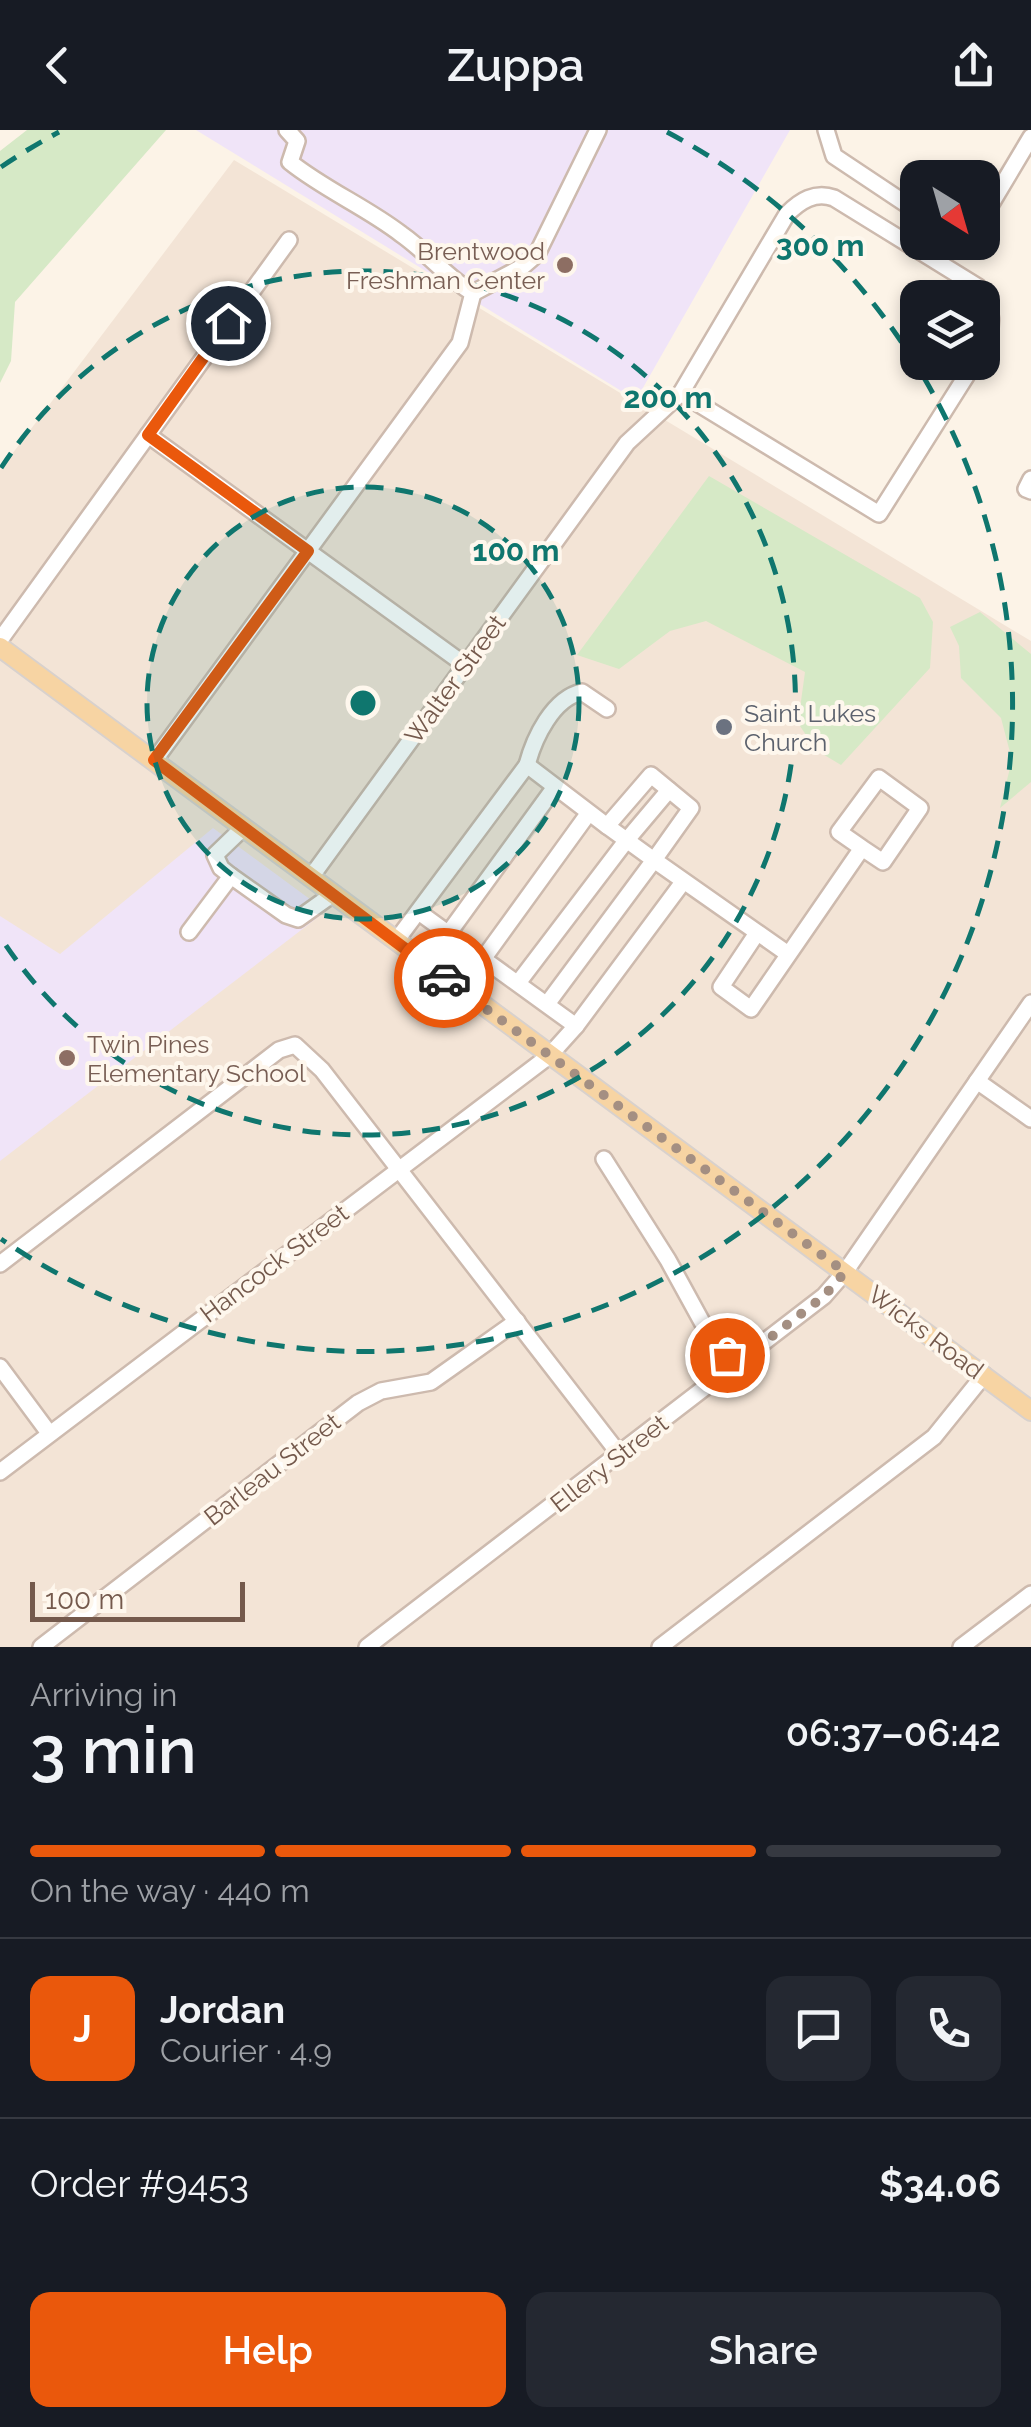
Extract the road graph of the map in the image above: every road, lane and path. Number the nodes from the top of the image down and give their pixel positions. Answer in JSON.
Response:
{"nodes":[{"id":1,"x":287,"y":130,"type":"edge"},
{"id":2,"x":598,"y":130,"type":"edge"},
{"id":3,"x":826,"y":130,"type":"edge"},
{"id":4,"x":1031,"y":137,"type":"edge"},
{"id":5,"x":1000,"y":189,"type":"edge"},
{"id":6,"x":900,"y":200,"type":"edge"},
{"id":7,"x":288,"y":240,"type":"dead end"},
{"id":8,"x":968,"y":280,"type":"edge"},
{"id":9,"x":474,"y":292,"type":"junction"},
{"id":10,"x":965,"y":380,"type":"edge"},
{"id":11,"x":680,"y":394,"type":"junction"},
{"id":12,"x":148,"y":435,"type":"junction"},
{"id":13,"x":1031,"y":479,"type":"edge"},
{"id":14,"x":1031,"y":492,"type":"edge"},
{"id":15,"x":308,"y":551,"type":"junction"},
{"id":16,"x":0,"y":644,"type":"edge"},
{"id":17,"x":465,"y":665,"type":"junction"},
{"id":18,"x":607,"y":709,"type":"dead end"},
{"id":19,"x":154,"y":760,"type":"junction"},
{"id":20,"x":527,"y":764,"type":"junction"},
{"id":21,"x":555,"y":788,"type":"junction"},
{"id":22,"x":669,"y":790,"type":"junction"},
{"id":23,"x":588,"y":814,"type":"junction"},
{"id":24,"x":607,"y":826,"type":"junction"},
{"id":25,"x":244,"y":827,"type":"junction"},
{"id":26,"x":626,"y":841,"type":"junction"},
{"id":27,"x":862,"y":848,"type":"junction"},
{"id":28,"x":654,"y":860,"type":"junction"},
{"id":29,"x":231,"y":876,"type":"junction"},
{"id":30,"x":311,"y":877,"type":"junction"},
{"id":31,"x":682,"y":882,"type":"junction"},
{"id":32,"x":333,"y":894,"type":"junction"},
{"id":33,"x":420,"y":914,"type":"junction"},
{"id":34,"x":188,"y":932,"type":"dead end"},
{"id":35,"x":756,"y":933,"type":"junction"},
{"id":36,"x":448,"y":934,"type":"junction"},
{"id":37,"x":396,"y":941,"type":"junction"},
{"id":38,"x":788,"y":954,"type":"junction"},
{"id":39,"x":484,"y":959,"type":"junction"},
{"id":40,"x":518,"y":984,"type":"junction"},
{"id":41,"x":1031,"y":1003,"type":"edge"},
{"id":42,"x":547,"y":1004,"type":"junction"},
{"id":43,"x":576,"y":1026,"type":"junction"},
{"id":44,"x":548,"y":1056,"type":"junction"},
{"id":45,"x":977,"y":1081,"type":"junction"},
{"id":46,"x":1031,"y":1120,"type":"edge"},
{"id":47,"x":604,"y":1159,"type":"dead end"},
{"id":48,"x":398,"y":1168,"type":"junction"},
{"id":49,"x":0,"y":1264,"type":"edge"},
{"id":50,"x":845,"y":1272,"type":"junction"},
{"id":51,"x":517,"y":1321,"type":"junction"},
{"id":52,"x":735,"y":1365,"type":"junction"},
{"id":53,"x":0,"y":1367,"type":"edge"},
{"id":54,"x":984,"y":1375,"type":"junction"},
{"id":55,"x":1031,"y":1411,"type":"edge"},
{"id":56,"x":49,"y":1433,"type":"junction"},
{"id":57,"x":620,"y":1455,"type":"junction"},
{"id":58,"x":0,"y":1472,"type":"edge"},
{"id":59,"x":1031,"y":1594,"type":"edge"},
{"id":60,"x":679,"y":1633,"type":"junction"},
{"id":61,"x":41,"y":1647,"type":"edge"},
{"id":62,"x":367,"y":1647,"type":"edge"},
{"id":63,"x":660,"y":1647,"type":"edge"},
{"id":64,"x":690,"y":1647,"type":"edge"},
{"id":65,"x":961,"y":1647,"type":"edge"}],
"edges":[{"from":1,"to":9,"type":"street"},
{"from":2,"to":9,"type":"street"},
{"from":3,"to":6,"type":"street"},
{"from":4,"to":5,"type":"street"},
{"from":7,"to":12,"type":"street"},
{"from":8,"to":11,"type":"street","name":"Walter Street"},
{"from":9,"to":15,"type":"street"},
{"from":10,"to":11,"type":"street"},
{"from":11,"to":17,"type":"street","name":"Walter Street"},
{"from":12,"to":15,"type":"street"},
{"from":12,"to":16,"type":"street"},
{"from":13,"to":14,"type":"street"},
{"from":15,"to":17,"type":"street"},
{"from":15,"to":19,"type":"street"},
{"from":16,"to":19,"type":"main road","name":"Wicks Road"},
{"from":17,"to":30,"type":"street","name":"Walter Street"},
{"from":18,"to":20,"type":"street"},
{"from":19,"to":25,"type":"main road","name":"Wicks Road"},
{"from":20,"to":21,"type":"street"},
{"from":20,"to":33,"type":"street"},
{"from":21,"to":23,"type":"street"},
{"from":21,"to":36,"type":"street"},
{"from":22,"to":24,"type":"street"},
{"from":22,"to":26,"type":"street"},
{"from":22,"to":28,"type":"street"},
{"from":23,"to":24,"type":"street"},
{"from":23,"to":39,"type":"street"},
{"from":24,"to":26,"type":"street"},
{"from":25,"to":29,"type":"street"},
{"from":25,"to":30,"type":"main road","name":"Wicks Road"},
{"from":26,"to":28,"type":"street"},
{"from":26,"to":40,"type":"street"},
{"from":27,"to":27,"type":"street"},
{"from":27,"to":38,"type":"street"},
{"from":28,"to":31,"type":"street"},
{"from":28,"to":42,"type":"street"},
{"from":29,"to":32,"type":"street"},
{"from":29,"to":34,"type":"street"},
{"from":30,"to":32,"type":"main road","name":"Wicks Road"},
{"from":31,"to":35,"type":"street"},
{"from":31,"to":43,"type":"street","name":"Hancock Street"},
{"from":32,"to":37,"type":"main road","name":"Wicks Road"},
{"from":33,"to":36,"type":"street"},
{"from":33,"to":37,"type":"street"},
{"from":35,"to":38,"type":"street"},
{"from":35,"to":38,"type":"street"},
{"from":36,"to":39,"type":"street"},
{"from":37,"to":44,"type":"main road","name":"Wicks Road"},
{"from":39,"to":40,"type":"street"},
{"from":40,"to":42,"type":"street"},
{"from":41,"to":45,"type":"street","name":"Ellery Street"},
{"from":42,"to":43,"type":"street"},
{"from":43,"to":44,"type":"street","name":"Hancock Street"},
{"from":44,"to":48,"type":"street","name":"Hancock Street"},
{"from":44,"to":50,"type":"main road","name":"Wicks Road"},
{"from":45,"to":46,"type":"street"},
{"from":45,"to":50,"type":"street","name":"Ellery Street"},
{"from":47,"to":52,"type":"street"},
{"from":48,"to":49,"type":"street"},
{"from":48,"to":51,"type":"street"},
{"from":48,"to":56,"type":"street","name":"Hancock Street"},
{"from":50,"to":52,"type":"street","name":"Ellery Street"},
{"from":50,"to":54,"type":"main road","name":"Wicks Road"},
{"from":51,"to":57,"type":"street"},
{"from":51,"to":61,"type":"street","name":"Barleau Street"},
{"from":52,"to":57,"type":"street","name":"Ellery Street"},
{"from":53,"to":56,"type":"street"},
{"from":54,"to":55,"type":"main road","name":"Wicks Road"},
{"from":54,"to":60,"type":"street"},
{"from":56,"to":58,"type":"street","name":"Hancock Street"},
{"from":57,"to":62,"type":"street","name":"Ellery Street"},
{"from":59,"to":65,"type":"street"},
{"from":60,"to":63,"type":"street"},
{"from":60,"to":64,"type":"street"}]}
